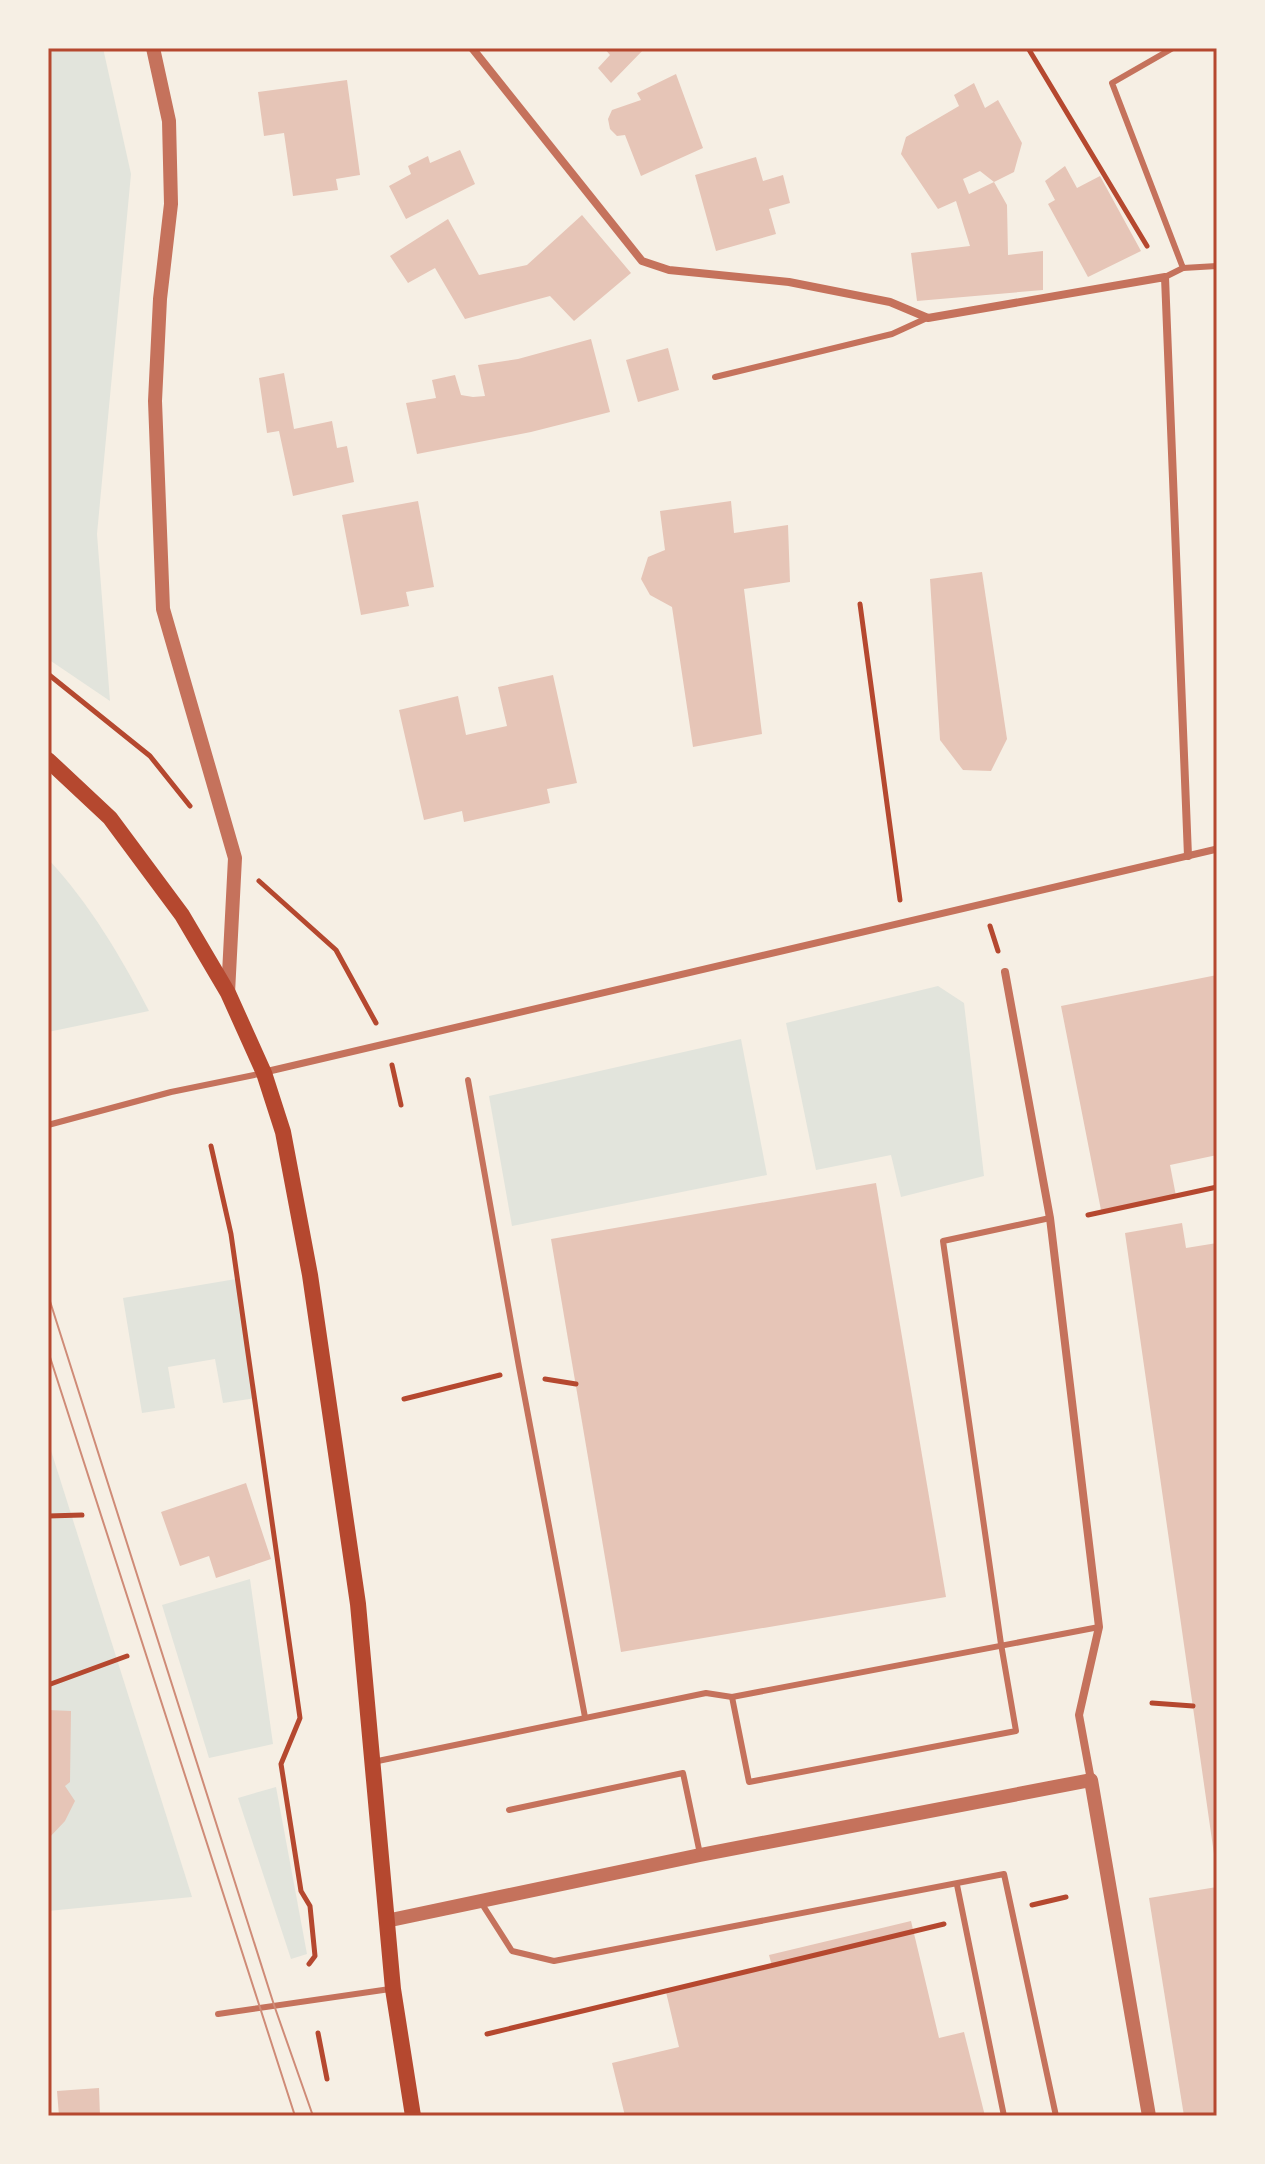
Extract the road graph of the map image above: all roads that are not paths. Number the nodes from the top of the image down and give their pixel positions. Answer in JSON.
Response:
{"nodes":[{"id":1,"x":153,"y":48,"type":"edge"},
{"id":2,"x":472,"y":48,"type":"edge"},
{"id":3,"x":1173,"y":48,"type":"edge"},
{"id":4,"x":1217,"y":266,"type":"edge"},
{"id":5,"x":1183,"y":268,"type":"junction"},
{"id":6,"x":1165,"y":277,"type":"junction"},
{"id":7,"x":928,"y":318,"type":"junction"},
{"id":8,"x":715,"y":377,"type":"dead end"},
{"id":9,"x":48,"y":760,"type":"edge"},
{"id":10,"x":1217,"y":849,"type":"edge"},
{"id":11,"x":1188,"y":856,"type":"junction"},
{"id":12,"x":1005,"y":972,"type":"road end"},
{"id":13,"x":228,"y":993,"type":"junction"},
{"id":14,"x":264,"y":1073,"type":"junction"},
{"id":15,"x":468,"y":1080,"type":"dead end"},
{"id":16,"x":48,"y":1125,"type":"edge"},
{"id":17,"x":1050,"y":1218,"type":"junction"},
{"id":18,"x":1099,"y":1627,"type":"junction"},
{"id":19,"x":1001,"y":1644,"type":"junction"},
{"id":20,"x":732,"y":1697,"type":"junction"},
{"id":21,"x":585,"y":1717,"type":"junction"},
{"id":22,"x":373,"y":1762,"type":"junction"},
{"id":23,"x":1091,"y":1780,"type":"junction"},
{"id":24,"x":509,"y":1810,"type":"dead end"},
{"id":25,"x":700,"y":1855,"type":"junction"},
{"id":26,"x":957,"y":1885,"type":"junction"},
{"id":27,"x":480,"y":1900,"type":"junction"},
{"id":28,"x":386,"y":1921,"type":"junction"},
{"id":29,"x":393,"y":1989,"type":"junction"},
{"id":30,"x":218,"y":2014,"type":"dead end"},
{"id":31,"x":413,"y":2116,"type":"edge"},
{"id":32,"x":1004,"y":2116,"type":"edge"},
{"id":33,"x":1056,"y":2116,"type":"edge"},
{"id":34,"x":1149,"y":2116,"type":"edge"}],
"edges":[{"from":1,"to":13,"type":"street"},
{"from":2,"to":7,"type":"street"},
{"from":3,"to":5,"type":"lane"},
{"from":4,"to":5,"type":"lane"},
{"from":5,"to":6,"type":"lane"},
{"from":6,"to":7,"type":"street"},
{"from":6,"to":11,"type":"street"},
{"from":7,"to":8,"type":"lane"},
{"from":9,"to":13,"type":"main road"},
{"from":10,"to":11,"type":"street"},
{"from":11,"to":14,"type":"street"},
{"from":12,"to":17,"type":"street"},
{"from":13,"to":14,"type":"main road"},
{"from":14,"to":16,"type":"lane"},
{"from":14,"to":22,"type":"main road"},
{"from":15,"to":21,"type":"lane"},
{"from":17,"to":18,"type":"street"},
{"from":17,"to":19,"type":"lane"},
{"from":18,"to":19,"type":"lane"},
{"from":18,"to":23,"type":"street"},
{"from":19,"to":20,"type":"lane"},
{"from":19,"to":20,"type":"lane"},
{"from":20,"to":21,"type":"lane"},
{"from":21,"to":22,"type":"lane"},
{"from":22,"to":28,"type":"main road"},
{"from":23,"to":25,"type":"street"},
{"from":23,"to":34,"type":"street"},
{"from":24,"to":25,"type":"lane"},
{"from":25,"to":27,"type":"street"},
{"from":26,"to":27,"type":"lane"},
{"from":26,"to":32,"type":"lane"},
{"from":26,"to":33,"type":"lane"},
{"from":27,"to":28,"type":"street"},
{"from":28,"to":29,"type":"main road"},
{"from":29,"to":30,"type":"lane"},
{"from":29,"to":31,"type":"main road"}]}
